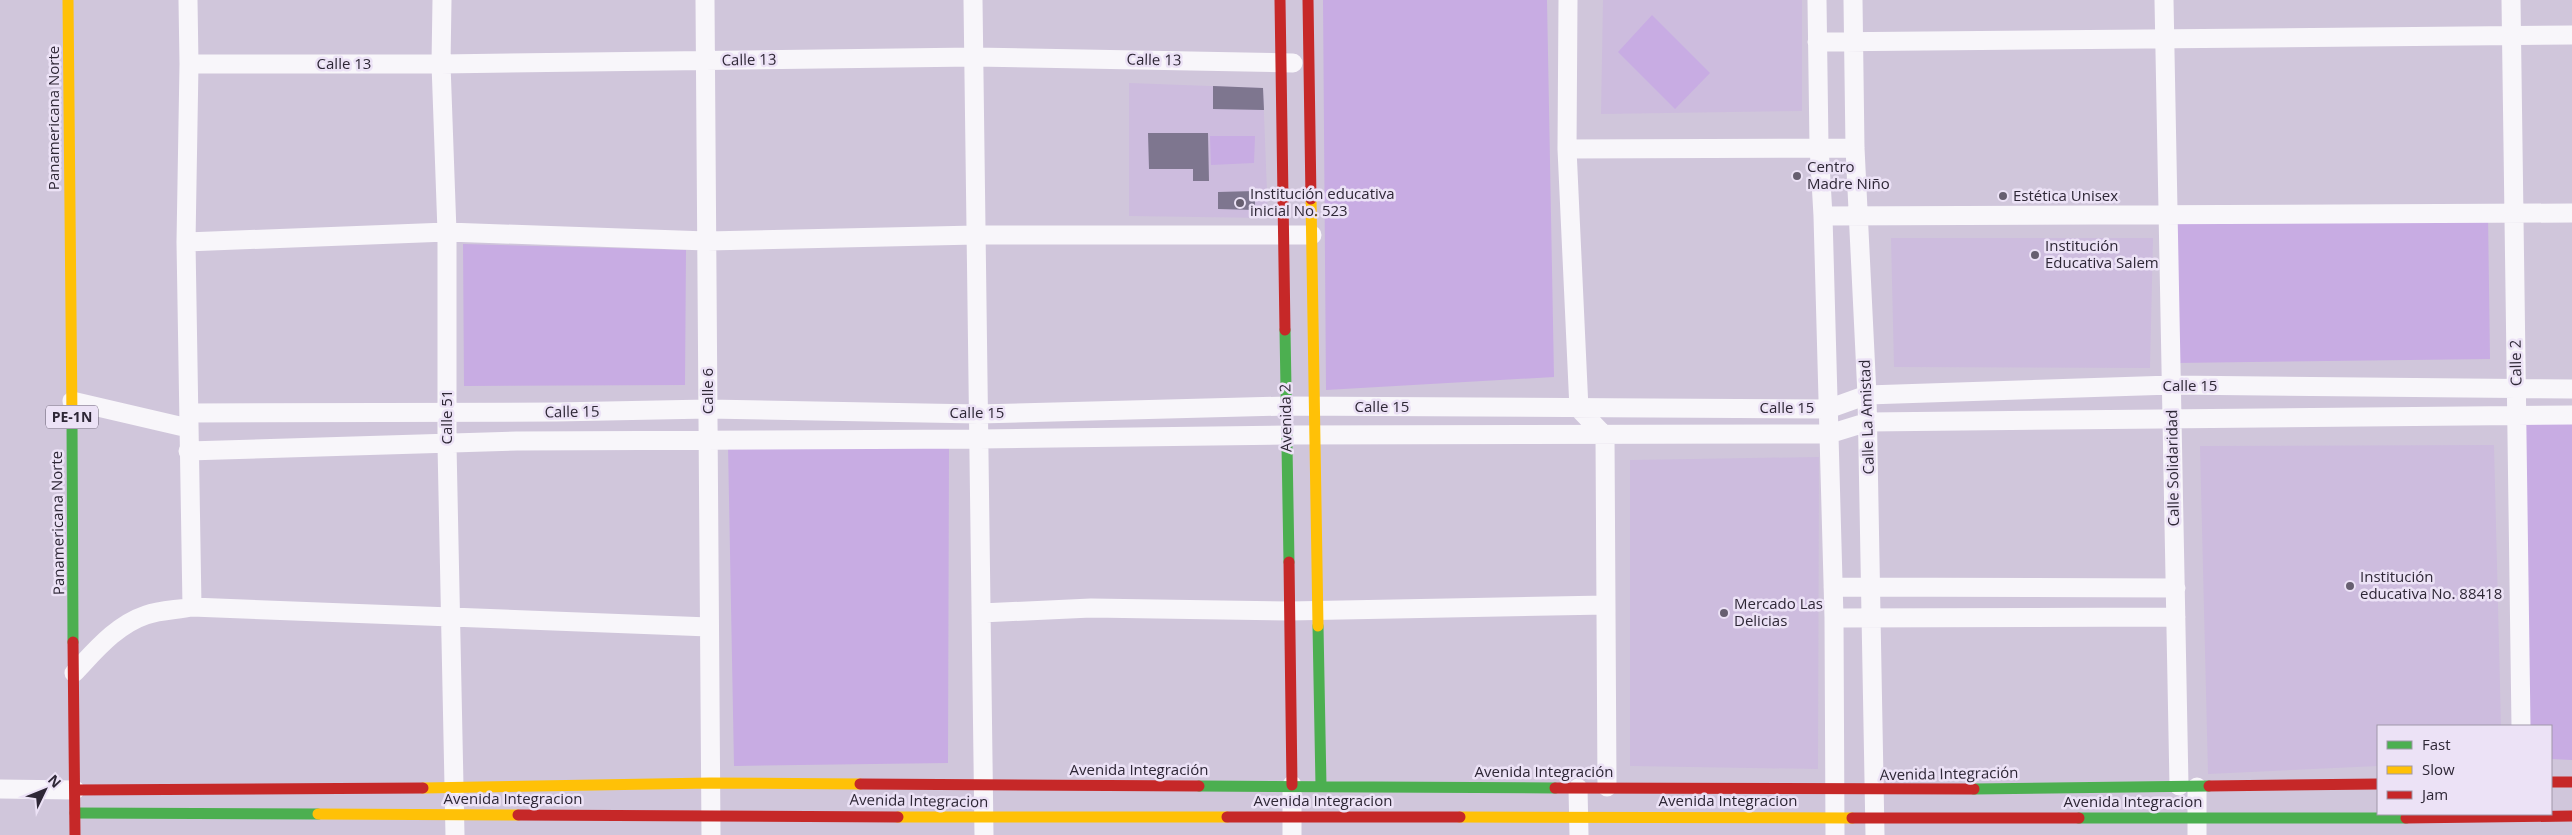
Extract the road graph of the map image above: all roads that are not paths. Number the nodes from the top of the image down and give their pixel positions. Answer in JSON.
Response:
{"nodes":[{"id":1,"x":68,"y":0,"type":"edge"},
{"id":2,"x":188,"y":0,"type":"edge"},
{"id":3,"x":442,"y":0,"type":"edge"},
{"id":4,"x":705,"y":0,"type":"edge"},
{"id":5,"x":973,"y":0,"type":"edge"},
{"id":6,"x":1280,"y":0,"type":"edge"},
{"id":7,"x":1308,"y":0,"type":"edge"},
{"id":8,"x":1568,"y":0,"type":"edge"},
{"id":9,"x":1817,"y":0,"type":"edge"},
{"id":10,"x":1853,"y":0,"type":"edge"},
{"id":11,"x":2164,"y":0,"type":"edge"},
{"id":12,"x":2511,"y":0,"type":"edge"},
{"id":13,"x":2572,"y":35,"type":"edge"},
{"id":14,"x":2512,"y":36,"type":"junction"},
{"id":15,"x":2164,"y":39,"type":"junction"},
{"id":16,"x":1817,"y":42,"type":"junction"},
{"id":17,"x":1855,"y":42,"type":"junction"},
{"id":18,"x":974,"y":58,"type":"junction"},
{"id":19,"x":706,"y":61,"type":"junction"},
{"id":20,"x":1309,"y":62,"type":"junction"},
{"id":21,"x":1281,"y":63,"type":"junction"},
{"id":22,"x":189,"y":64,"type":"junction"},
{"id":23,"x":441,"y":64,"type":"junction"},
{"id":24,"x":1819,"y":146,"type":"junction"},
{"id":25,"x":1855,"y":148,"type":"junction"},
{"id":26,"x":1567,"y":149,"type":"junction"},
{"id":27,"x":2514,"y":213,"type":"junction"},
{"id":28,"x":2572,"y":213,"type":"edge"},
{"id":29,"x":2168,"y":215,"type":"junction"},
{"id":30,"x":1823,"y":216,"type":"junction"},
{"id":31,"x":1858,"y":216,"type":"junction"},
{"id":32,"x":447,"y":232,"type":"junction"},
{"id":33,"x":1284,"y":234,"type":"junction"},
{"id":34,"x":1312,"y":235,"type":"junction"},
{"id":35,"x":976,"y":236,"type":"junction"},
{"id":36,"x":707,"y":241,"type":"junction"},
{"id":37,"x":186,"y":242,"type":"junction"},
{"id":38,"x":2172,"y":385,"type":"junction"},
{"id":39,"x":2516,"y":389,"type":"junction"},
{"id":40,"x":2572,"y":389,"type":"edge"},
{"id":41,"x":1867,"y":395,"type":"junction"},
{"id":42,"x":72,"y":401,"type":"junction"},
{"id":43,"x":1286,"y":406,"type":"junction"},
{"id":44,"x":1314,"y":407,"type":"junction"},
{"id":45,"x":708,"y":409,"type":"junction"},
{"id":46,"x":1579,"y":409,"type":"junction"},
{"id":47,"x":1828,"y":409,"type":"junction"},
{"id":48,"x":447,"y":413,"type":"junction"},
{"id":49,"x":979,"y":414,"type":"junction"},
{"id":50,"x":2572,"y":415,"type":"edge"},
{"id":51,"x":2517,"y":416,"type":"junction"},
{"id":52,"x":2172,"y":420,"type":"junction"},
{"id":53,"x":189,"y":421,"type":"junction"},
{"id":54,"x":1868,"y":422,"type":"junction"},
{"id":55,"x":1828,"y":434,"type":"junction"},
{"id":56,"x":1286,"y":435,"type":"junction"},
{"id":57,"x":1315,"y":435,"type":"junction"},
{"id":58,"x":1604,"y":436,"type":"junction"},
{"id":59,"x":979,"y":439,"type":"junction"},
{"id":60,"x":708,"y":441,"type":"junction"},
{"id":61,"x":447,"y":445,"type":"junction"},
{"id":62,"x":188,"y":451,"type":"junction"},
{"id":63,"x":1870,"y":586,"type":"junction"},
{"id":64,"x":1833,"y":587,"type":"junction"},
{"id":65,"x":2176,"y":588,"type":"junction"},
{"id":66,"x":1606,"y":605,"type":"junction"},
{"id":67,"x":192,"y":607,"type":"junction"},
{"id":68,"x":1318,"y":610,"type":"junction"},
{"id":69,"x":1289,"y":612,"type":"junction"},
{"id":70,"x":981,"y":613,"type":"junction"},
{"id":71,"x":2176,"y":617,"type":"junction"},
{"id":72,"x":451,"y":618,"type":"junction"},
{"id":73,"x":1834,"y":618,"type":"junction"},
{"id":74,"x":1870,"y":618,"type":"junction"},
{"id":75,"x":709,"y":627,"type":"junction"},
{"id":76,"x":74,"y":673,"type":"junction"},
{"id":77,"x":2521,"y":725,"type":"edge"},
{"id":78,"x":2552,"y":782,"type":"edge"},
{"id":79,"x":2572,"y":782,"type":"edge"},
{"id":80,"x":710,"y":783,"type":"junction"},
{"id":81,"x":2377,"y":784,"type":"edge"},
{"id":82,"x":1292,"y":785,"type":"junction"},
{"id":83,"x":984,"y":786,"type":"junction"},
{"id":84,"x":1321,"y":786,"type":"junction"},
{"id":85,"x":2188,"y":786,"type":"junction"},
{"id":86,"x":1607,"y":787,"type":"junction"},
{"id":87,"x":454,"y":788,"type":"junction"},
{"id":88,"x":1578,"y":788,"type":"junction"},
{"id":89,"x":0,"y":789,"type":"edge"},
{"id":90,"x":75,"y":790,"type":"junction"},
{"id":91,"x":1835,"y":790,"type":"junction"},
{"id":92,"x":1874,"y":790,"type":"junction"},
{"id":93,"x":75,"y":813,"type":"junction"},
{"id":94,"x":455,"y":814,"type":"junction"},
{"id":95,"x":711,"y":814,"type":"junction"},
{"id":96,"x":1292,"y":816,"type":"junction"},
{"id":97,"x":1579,"y":816,"type":"junction"},
{"id":98,"x":2572,"y":816,"type":"edge"},
{"id":99,"x":2522,"y":822,"type":"edge"},
{"id":100,"x":984,"y":826,"type":"edge"},
{"id":101,"x":1835,"y":826,"type":"edge"},
{"id":102,"x":1875,"y":826,"type":"edge"},
{"id":103,"x":2197,"y":826,"type":"edge"},
{"id":104,"x":75,"y":835,"type":"edge"},
{"id":105,"x":455,"y":835,"type":"edge"},
{"id":106,"x":711,"y":835,"type":"edge"},
{"id":107,"x":1292,"y":835,"type":"edge"},
{"id":108,"x":1579,"y":835,"type":"edge"}],
"edges":[{"from":1,"to":42,"type":"main road","name":"Panamericana Norte","number":"PE-1N"},
{"from":2,"to":22,"type":"street"},
{"from":3,"to":23,"type":"street","name":"Calle 51"},
{"from":4,"to":19,"type":"street","name":"Calle 6"},
{"from":5,"to":18,"type":"street"},
{"from":6,"to":21,"type":"main road","name":"Avenida 2"},
{"from":7,"to":20,"type":"main road","name":"Avenida 2"},
{"from":8,"to":26,"type":"street"},
{"from":9,"to":16,"type":"street"},
{"from":10,"to":17,"type":"street","name":"Calle La Amistad"},
{"from":11,"to":15,"type":"street","name":"Calle Solidaridad"},
{"from":12,"to":14,"type":"street","name":"Calle 2"},
{"from":13,"to":14,"type":"street"},
{"from":14,"to":15,"type":"street"},
{"from":14,"to":27,"type":"street","name":"Calle 2"},
{"from":15,"to":17,"type":"street"},
{"from":15,"to":29,"type":"street","name":"Calle Solidaridad"},
{"from":16,"to":17,"type":"street"},
{"from":16,"to":24,"type":"street"},
{"from":17,"to":25,"type":"street","name":"Calle La Amistad"},
{"from":18,"to":19,"type":"street","name":"Calle 13"},
{"from":18,"to":21,"type":"street","name":"Calle 13"},
{"from":18,"to":35,"type":"street"},
{"from":19,"to":23,"type":"street","name":"Calle 13"},
{"from":19,"to":36,"type":"street","name":"Calle 6"},
{"from":20,"to":21,"type":"street","name":"Calle 13"},
{"from":20,"to":34,"type":"main road","name":"Avenida 2"},
{"from":21,"to":33,"type":"main road","name":"Avenida 2"},
{"from":22,"to":23,"type":"street","name":"Calle 13"},
{"from":22,"to":37,"type":"street"},
{"from":23,"to":32,"type":"street","name":"Calle 51"},
{"from":24,"to":25,"type":"street"},
{"from":24,"to":26,"type":"street"},
{"from":24,"to":30,"type":"street"},
{"from":25,"to":31,"type":"street","name":"Calle La Amistad"},
{"from":26,"to":46,"type":"street"},
{"from":27,"to":28,"type":"street"},
{"from":27,"to":29,"type":"street"},
{"from":27,"to":39,"type":"street","name":"Calle 2"},
{"from":29,"to":31,"type":"street"},
{"from":29,"to":38,"type":"street","name":"Calle Solidaridad"},
{"from":30,"to":31,"type":"street"},
{"from":30,"to":47,"type":"street"},
{"from":31,"to":41,"type":"street","name":"Calle La Amistad"},
{"from":32,"to":36,"type":"street"},
{"from":32,"to":37,"type":"street"},
{"from":32,"to":48,"type":"street","name":"Calle 51"},
{"from":33,"to":34,"type":"street"},
{"from":33,"to":35,"type":"street"},
{"from":33,"to":43,"type":"main road","name":"Avenida 2"},
{"from":34,"to":44,"type":"main road","name":"Avenida 2"},
{"from":35,"to":36,"type":"street"},
{"from":35,"to":49,"type":"street"},
{"from":36,"to":45,"type":"street","name":"Calle 6"},
{"from":37,"to":53,"type":"street"},
{"from":38,"to":39,"type":"street","name":"Calle 15"},
{"from":38,"to":41,"type":"street","name":"Calle 15"},
{"from":38,"to":52,"type":"street","name":"Calle Solidaridad"},
{"from":39,"to":40,"type":"street","name":"Calle 15"},
{"from":39,"to":51,"type":"street","name":"Calle 2"},
{"from":41,"to":47,"type":"street","name":"Calle 15"},
{"from":41,"to":54,"type":"street","name":"Calle La Amistad"},
{"from":42,"to":53,"type":"street","name":"Calle 15"},
{"from":42,"to":76,"type":"main road","name":"Panamericana Norte","number":"PE-1N"},
{"from":43,"to":44,"type":"street","name":"Calle 15"},
{"from":43,"to":49,"type":"street","name":"Calle 15"},
{"from":43,"to":56,"type":"main road","name":"Avenida 2"},
{"from":44,"to":46,"type":"street","name":"Calle 15"},
{"from":44,"to":57,"type":"main road","name":"Avenida 2"},
{"from":45,"to":48,"type":"street","name":"Calle 15"},
{"from":45,"to":49,"type":"street","name":"Calle 15"},
{"from":45,"to":60,"type":"street","name":"Calle 6"},
{"from":46,"to":47,"type":"street","name":"Calle 15"},
{"from":46,"to":58,"type":"street"},
{"from":47,"to":55,"type":"street"},
{"from":48,"to":53,"type":"street","name":"Calle 15"},
{"from":48,"to":61,"type":"street","name":"Calle 51"},
{"from":49,"to":59,"type":"street"},
{"from":50,"to":51,"type":"street"},
{"from":51,"to":52,"type":"street"},
{"from":51,"to":77,"type":"street","name":"Calle 2"},
{"from":52,"to":54,"type":"street"},
{"from":52,"to":65,"type":"street","name":"Calle Solidaridad"},
{"from":53,"to":62,"type":"street"},
{"from":54,"to":55,"type":"street"},
{"from":54,"to":63,"type":"street","name":"Calle La Amistad"},
{"from":55,"to":58,"type":"street"},
{"from":55,"to":64,"type":"street"},
{"from":56,"to":57,"type":"street"},
{"from":56,"to":59,"type":"street"},
{"from":56,"to":69,"type":"main road","name":"Avenida 2"},
{"from":57,"to":58,"type":"street"},
{"from":57,"to":68,"type":"main road","name":"Avenida 2"},
{"from":58,"to":66,"type":"street"},
{"from":59,"to":60,"type":"street"},
{"from":59,"to":70,"type":"street"},
{"from":60,"to":61,"type":"street"},
{"from":60,"to":75,"type":"street","name":"Calle 6"},
{"from":61,"to":62,"type":"street"},
{"from":61,"to":72,"type":"street","name":"Calle 51"},
{"from":62,"to":67,"type":"street"},
{"from":63,"to":64,"type":"street"},
{"from":63,"to":65,"type":"street"},
{"from":63,"to":74,"type":"street","name":"Calle La Amistad"},
{"from":64,"to":73,"type":"street"},
{"from":65,"to":71,"type":"street","name":"Calle Solidaridad"},
{"from":66,"to":68,"type":"street"},
{"from":66,"to":86,"type":"street"},
{"from":67,"to":72,"type":"street"},
{"from":67,"to":76,"type":"street"},
{"from":68,"to":69,"type":"street"},
{"from":68,"to":84,"type":"main road","name":"Avenida 2"},
{"from":69,"to":70,"type":"street"},
{"from":69,"to":82,"type":"main road","name":"Avenida 2"},
{"from":70,"to":83,"type":"street"},
{"from":71,"to":74,"type":"street"},
{"from":71,"to":85,"type":"street","name":"Calle Solidaridad"},
{"from":72,"to":75,"type":"street"},
{"from":72,"to":87,"type":"street","name":"Calle 51"},
{"from":73,"to":74,"type":"street"},
{"from":73,"to":91,"type":"street"},
{"from":74,"to":92,"type":"street","name":"Calle La Amistad"},
{"from":75,"to":80,"type":"street","name":"Calle 6"},
{"from":76,"to":90,"type":"main road","name":"Panamericana Norte","number":"PE-1N"},
{"from":78,"to":79,"type":"main road"},
{"from":80,"to":83,"type":"main road","name":"Avenida Integración"},
{"from":80,"to":87,"type":"main road","name":"Avenida Integración"},
{"from":80,"to":95,"type":"street","name":"Calle 6"},
{"from":81,"to":85,"type":"main road","name":"Avenida Integración"},
{"from":82,"to":83,"type":"main road","name":"Avenida Integración"},
{"from":82,"to":84,"type":"main road","name":"Avenida Integración"},
{"from":82,"to":96,"type":"street","name":"Avenida 2"},
{"from":83,"to":100,"type":"street"},
{"from":84,"to":88,"type":"main road","name":"Avenida Integración"},
{"from":85,"to":92,"type":"main road","name":"Avenida Integración"},
{"from":85,"to":103,"type":"street","name":"Calle Solidaridad"},
{"from":86,"to":88,"type":"main road","name":"Avenida Integración"},
{"from":86,"to":91,"type":"main road","name":"Avenida Integración"},
{"from":87,"to":90,"type":"main road","name":"Avenida Integración"},
{"from":87,"to":94,"type":"street","name":"Calle 51"},
{"from":88,"to":97,"type":"street"},
{"from":89,"to":90,"type":"street"},
{"from":90,"to":93,"type":"main road","name":"Panamericana Norte","number":"PE-1N"},
{"from":91,"to":92,"type":"main road","name":"Avenida Integración"},
{"from":91,"to":101,"type":"street"},
{"from":92,"to":102,"type":"street","name":"Calle La Amistad"},
{"from":93,"to":94,"type":"main road","name":"Avenida Integracion"},
{"from":93,"to":104,"type":"main road","name":"Panamericana Norte","number":"PE-1N"},
{"from":94,"to":95,"type":"main road","name":"Avenida Integracion"},
{"from":94,"to":105,"type":"street","name":"Calle 51"},
{"from":95,"to":100,"type":"main road","name":"Avenida Integracion"},
{"from":95,"to":106,"type":"street","name":"Calle 6"},
{"from":96,"to":97,"type":"main road","name":"Avenida Integracion"},
{"from":96,"to":100,"type":"main road","name":"Avenida Integracion"},
{"from":96,"to":107,"type":"street","name":"Avenida 2"},
{"from":97,"to":101,"type":"main road","name":"Avenida Integracion"},
{"from":97,"to":108,"type":"street"},
{"from":98,"to":99,"type":"main road","name":"Avenida Integracion"},
{"from":99,"to":103,"type":"main road","name":"Avenida Integracion"},
{"from":101,"to":102,"type":"main road","name":"Avenida Integracion"},
{"from":102,"to":103,"type":"main road","name":"Avenida Integracion"}]}
